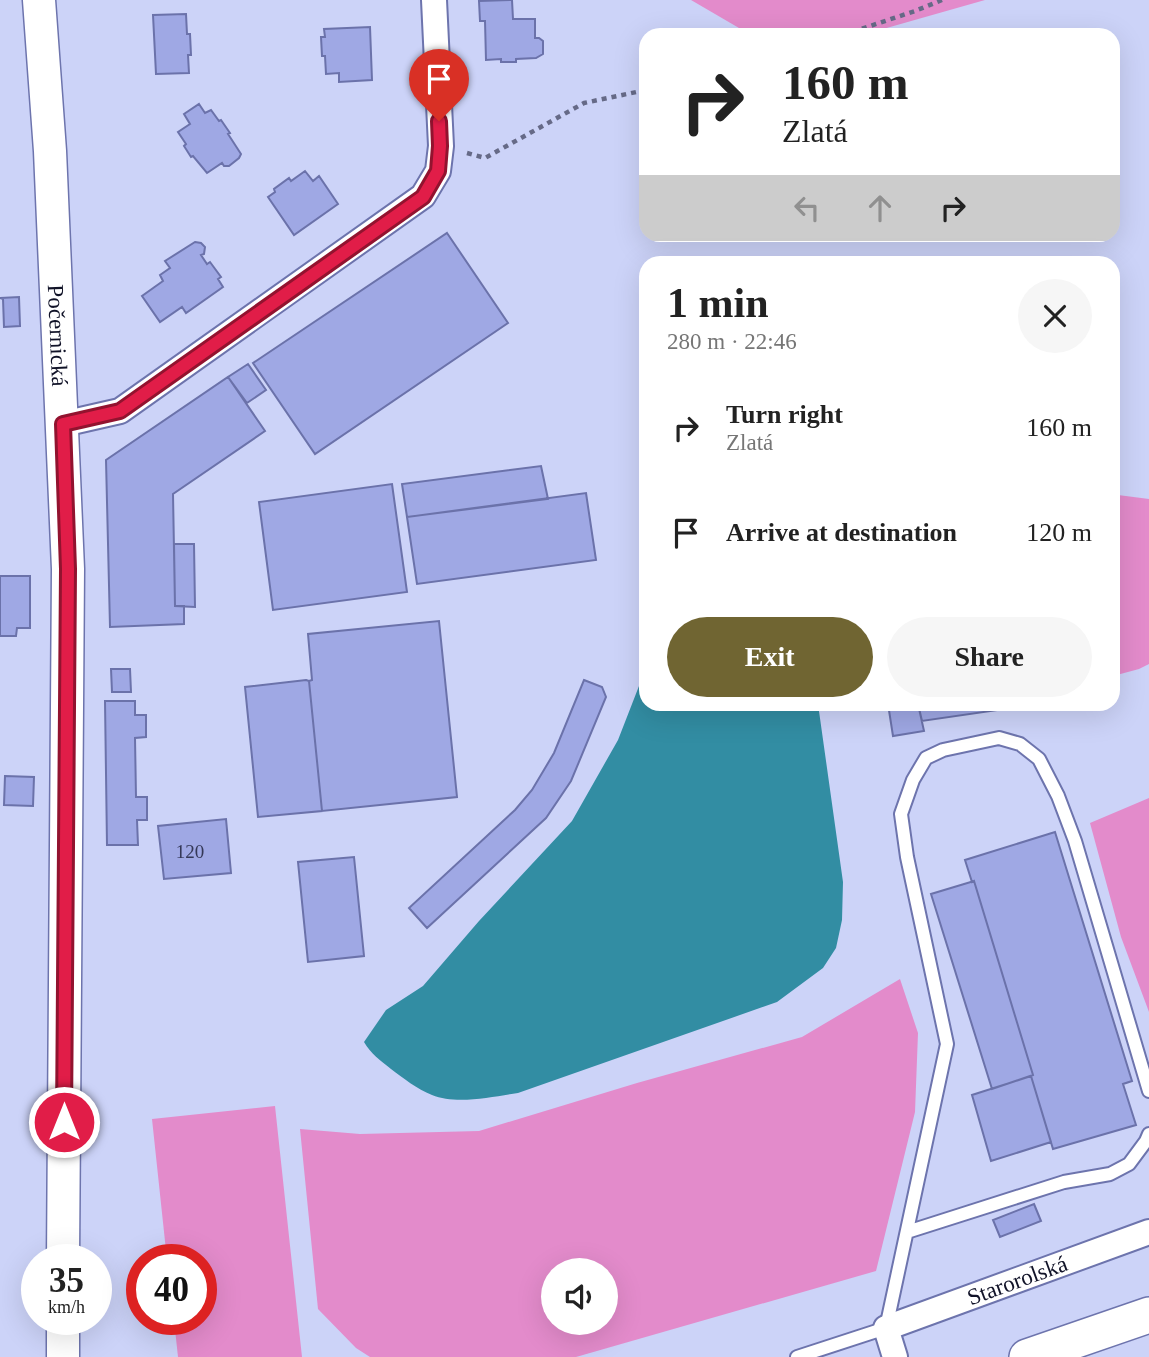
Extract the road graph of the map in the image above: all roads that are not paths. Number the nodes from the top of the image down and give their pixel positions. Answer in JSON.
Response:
{"nodes":[{"id":1,"x":39,"y":0,"type":"edge"},
{"id":2,"x":434,"y":0,"type":"edge"},
{"id":3,"x":63,"y":424,"type":"junction"},
{"id":4,"x":1149,"y":1091,"type":"edge"},
{"id":5,"x":1149,"y":1134,"type":"edge"},
{"id":6,"x":907,"y":1232,"type":"junction"},
{"id":7,"x":1149,"y":1232,"type":"edge"},
{"id":8,"x":63,"y":1244,"type":"edge"},
{"id":9,"x":1149,"y":1315,"type":"edge"},
{"id":10,"x":886,"y":1328,"type":"junction"},
{"id":11,"x":63,"y":1335,"type":"edge"},
{"id":12,"x":63,"y":1357,"type":"edge"},
{"id":13,"x":797,"y":1357,"type":"edge"},
{"id":14,"x":895,"y":1357,"type":"edge"},
{"id":15,"x":1027,"y":1357,"type":"edge"}],
"edges":[{"from":1,"to":3,"type":"street","name":"Počernická"},
{"from":2,"to":3,"type":"street"},
{"from":3,"to":8,"type":"street","name":"Počernická"},
{"from":4,"to":6,"type":"lane"},
{"from":5,"to":6,"type":"lane"},
{"from":6,"to":10,"type":"lane"},
{"from":7,"to":10,"type":"street","name":"Starorolská"},
{"from":9,"to":15,"type":"main road"},
{"from":10,"to":13,"type":"lane","name":"Starorolská"},
{"from":10,"to":14,"type":"street"},
{"from":11,"to":12,"type":"street"}]}
